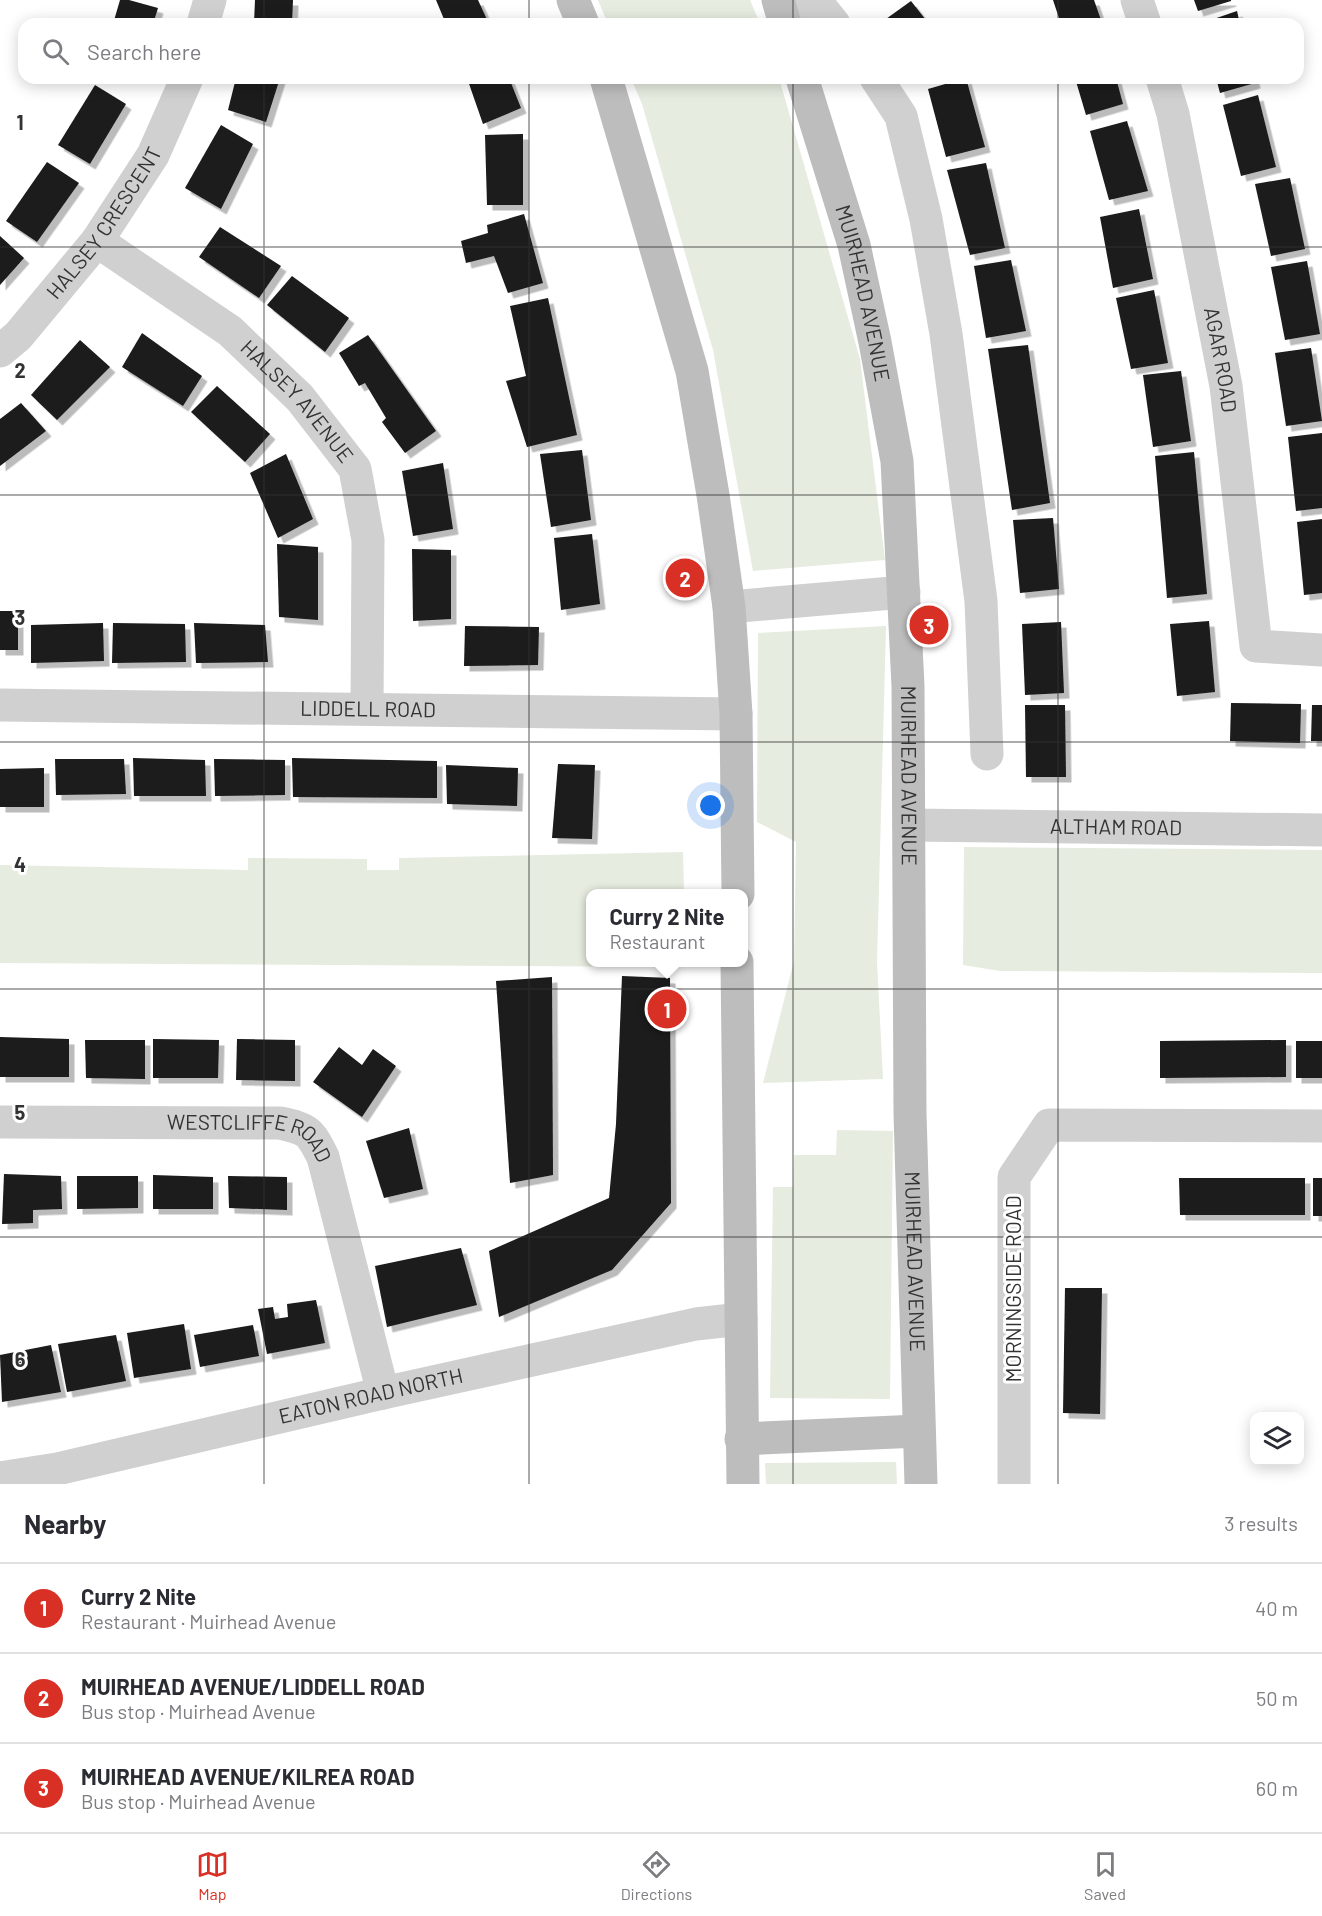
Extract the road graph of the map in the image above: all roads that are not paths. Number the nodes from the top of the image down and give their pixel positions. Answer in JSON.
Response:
{"nodes":[{"id":1,"x":210,"y":0,"type":"edge"},
{"id":2,"x":573,"y":0,"type":"edge"},
{"id":3,"x":778,"y":0,"type":"edge"},
{"id":4,"x":786,"y":0,"type":"edge"},
{"id":5,"x":1137,"y":0,"type":"edge"},
{"id":6,"x":205,"y":18,"type":"edge"},
{"id":7,"x":580,"y":18,"type":"edge"},
{"id":8,"x":783,"y":18,"type":"edge"},
{"id":9,"x":829,"y":18,"type":"edge"},
{"id":10,"x":1143,"y":18,"type":"edge"},
{"id":11,"x":184,"y":84,"type":"edge"},
{"id":12,"x":608,"y":84,"type":"edge"},
{"id":13,"x":804,"y":84,"type":"edge"},
{"id":14,"x":880,"y":84,"type":"edge"},
{"id":15,"x":1164,"y":84,"type":"edge"},
{"id":16,"x":97,"y":241,"type":"junction"},
{"id":17,"x":0,"y":351,"type":"edge"},
{"id":18,"x":904,"y":591,"type":"junction"},
{"id":19,"x":729,"y":607,"type":"junction"},
{"id":20,"x":1322,"y":650,"type":"edge"},
{"id":21,"x":0,"y":705,"type":"edge"},
{"id":22,"x":367,"y":709,"type":"junction"},
{"id":23,"x":736,"y":714,"type":"junction"},
{"id":24,"x":987,"y":754,"type":"dead end"},
{"id":25,"x":909,"y":825,"type":"junction"},
{"id":26,"x":1322,"y":830,"type":"edge"},
{"id":27,"x":738,"y":889,"type":"edge"},
{"id":28,"x":737,"y":967,"type":"edge"},
{"id":29,"x":0,"y":1122,"type":"edge"},
{"id":30,"x":1322,"y":1126,"type":"edge"},
{"id":31,"x":741,"y":1319,"type":"junction"},
{"id":32,"x":383,"y":1393,"type":"junction"},
{"id":33,"x":918,"y":1431,"type":"junction"},
{"id":34,"x":741,"y":1439,"type":"junction"},
{"id":35,"x":58,"y":1477,"type":"edge"},
{"id":36,"x":0,"y":1478,"type":"edge"},
{"id":37,"x":743,"y":1484,"type":"edge"},
{"id":38,"x":921,"y":1484,"type":"edge"},
{"id":39,"x":1014,"y":1484,"type":"edge"}],
"edges":[{"from":1,"to":6,"type":"street"},
{"from":2,"to":7,"type":"street"},
{"from":3,"to":8,"type":"street"},
{"from":4,"to":9,"type":"street"},
{"from":5,"to":10,"type":"street"},
{"from":11,"to":16,"type":"street","name":"HALSEY CRESCENT"},
{"from":12,"to":19,"type":"street"},
{"from":13,"to":18,"type":"street","name":"MUIRHEAD AVENUE"},
{"from":14,"to":24,"type":"street"},
{"from":15,"to":20,"type":"street","name":"AGAR ROAD"},
{"from":16,"to":17,"type":"street","name":"HALSEY CRESCENT"},
{"from":16,"to":22,"type":"street","name":"HALSEY AVENUE"},
{"from":18,"to":19,"type":"street"},
{"from":18,"to":25,"type":"street","name":"MUIRHEAD AVENUE"},
{"from":19,"to":23,"type":"street"},
{"from":21,"to":22,"type":"street","name":"LIDDELL ROAD"},
{"from":22,"to":23,"type":"street","name":"LIDDELL ROAD"},
{"from":23,"to":27,"type":"street"},
{"from":25,"to":26,"type":"street","name":"ALTHAM ROAD"},
{"from":25,"to":33,"type":"street","name":"MUIRHEAD AVENUE"},
{"from":28,"to":31,"type":"street"},
{"from":29,"to":32,"type":"street","name":"WESTCLIFFE ROAD"},
{"from":30,"to":39,"type":"street","name":"MORNINGSIDE ROAD"},
{"from":31,"to":32,"type":"street","name":"EATON ROAD NORTH"},
{"from":31,"to":34,"type":"street"},
{"from":32,"to":35,"type":"street","name":"EATON ROAD NORTH"},
{"from":33,"to":34,"type":"street"},
{"from":33,"to":38,"type":"street","name":"MUIRHEAD AVENUE"},
{"from":34,"to":37,"type":"street"},
{"from":35,"to":36,"type":"street","name":"EATON ROAD NORTH"}]}
